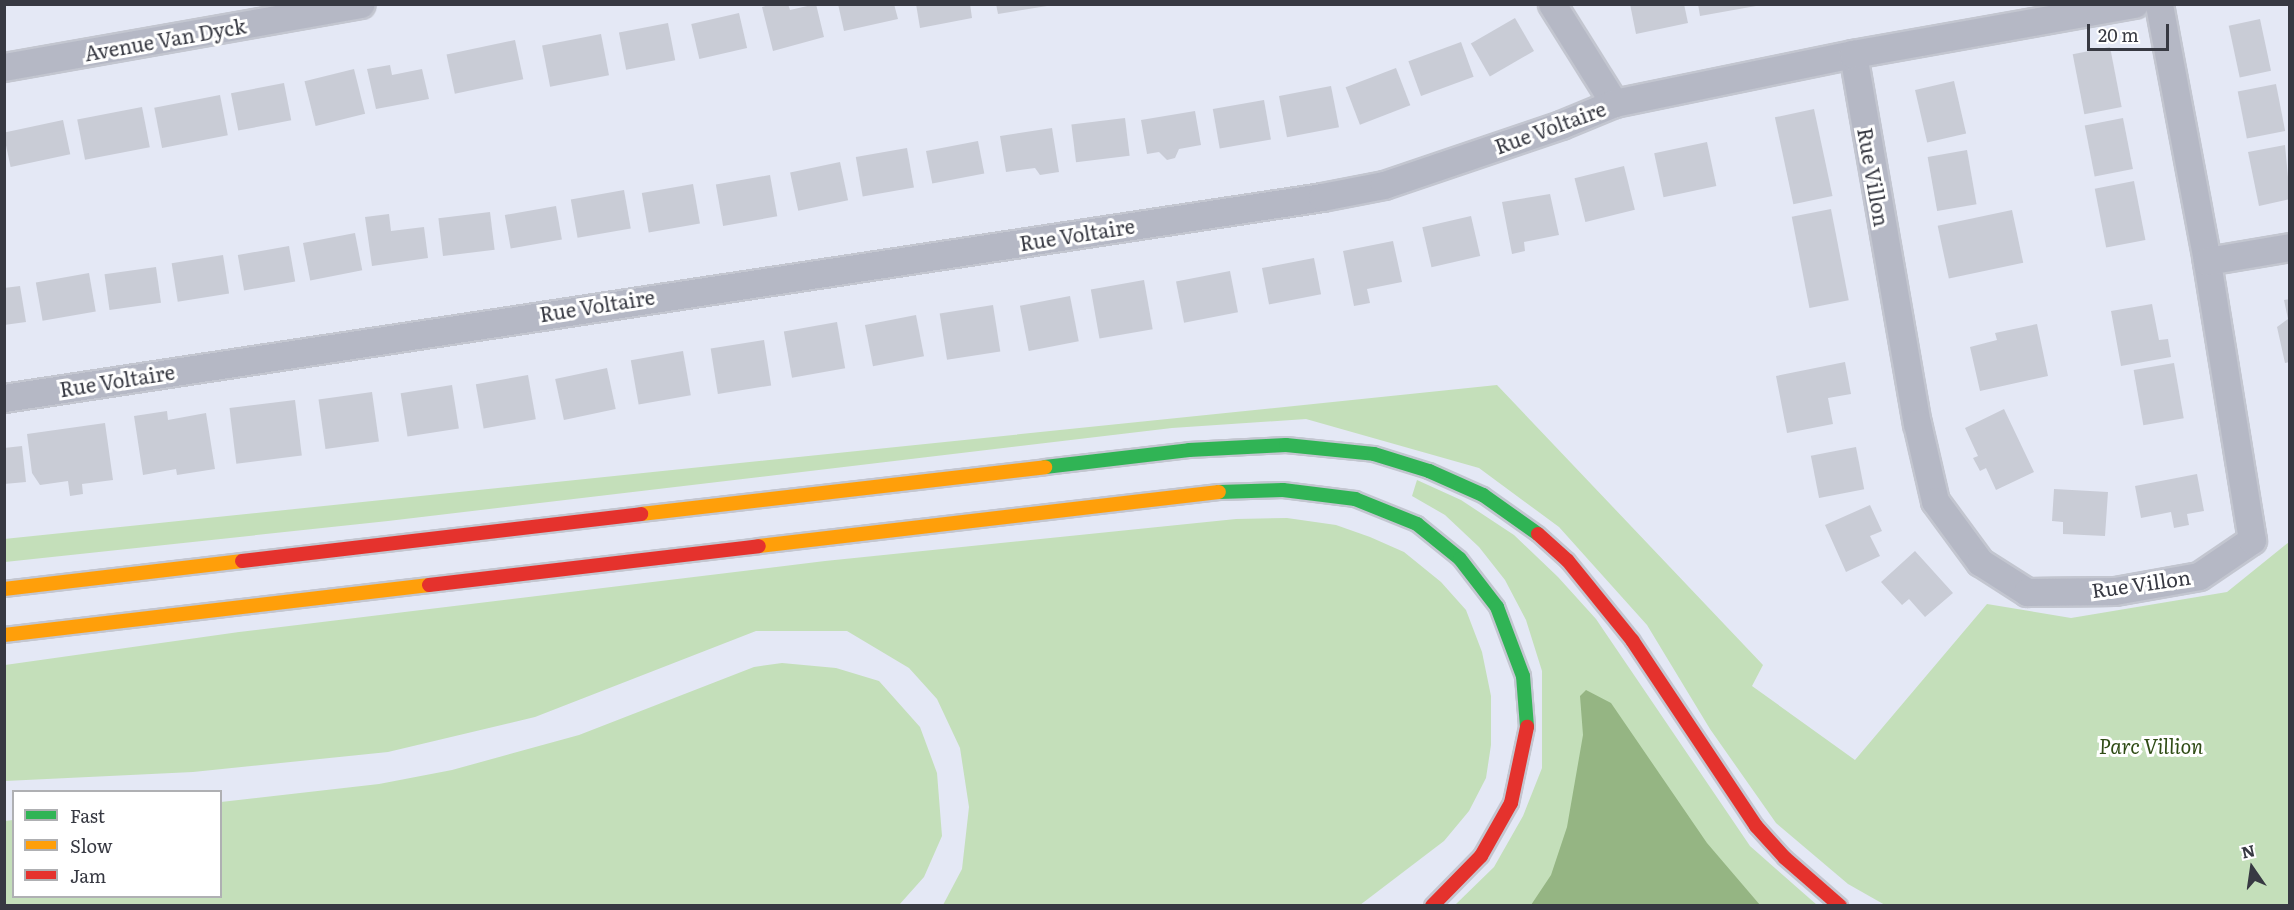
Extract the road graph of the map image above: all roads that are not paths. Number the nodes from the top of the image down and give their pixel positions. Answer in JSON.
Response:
{"nodes":[{"id":1,"x":360,"y":4,"type":"edge"},
{"id":2,"x":1552,"y":4,"type":"edge"},
{"id":3,"x":2135,"y":4,"type":"edge"},
{"id":4,"x":2159,"y":4,"type":"edge"},
{"id":5,"x":1853,"y":54,"type":"junction"},
{"id":6,"x":4,"y":68,"type":"edge"},
{"id":7,"x":1614,"y":103,"type":"junction"},
{"id":8,"x":2289,"y":247,"type":"edge"},
{"id":9,"x":2207,"y":261,"type":"junction"},
{"id":10,"x":4,"y":398,"type":"edge"},
{"id":11,"x":4,"y":589,"type":"edge"},
{"id":12,"x":4,"y":635,"type":"edge"},
{"id":13,"x":1432,"y":906,"type":"edge"},
{"id":14,"x":1840,"y":906,"type":"edge"}],
"edges":[{"from":1,"to":6,"type":"street","name":"Avenue Van Dyck"},
{"from":2,"to":7,"type":"street"},
{"from":3,"to":5,"type":"street","name":"Rue Voltaire"},
{"from":4,"to":9,"type":"street","name":"Rue Villon"},
{"from":5,"to":7,"type":"street","name":"Rue Voltaire"},
{"from":5,"to":9,"type":"street","name":"Rue Villon"},
{"from":7,"to":10,"type":"street","name":"Rue Voltaire"},
{"from":8,"to":9,"type":"street"},
{"from":11,"to":14,"type":"highway"},
{"from":12,"to":13,"type":"highway"}]}
